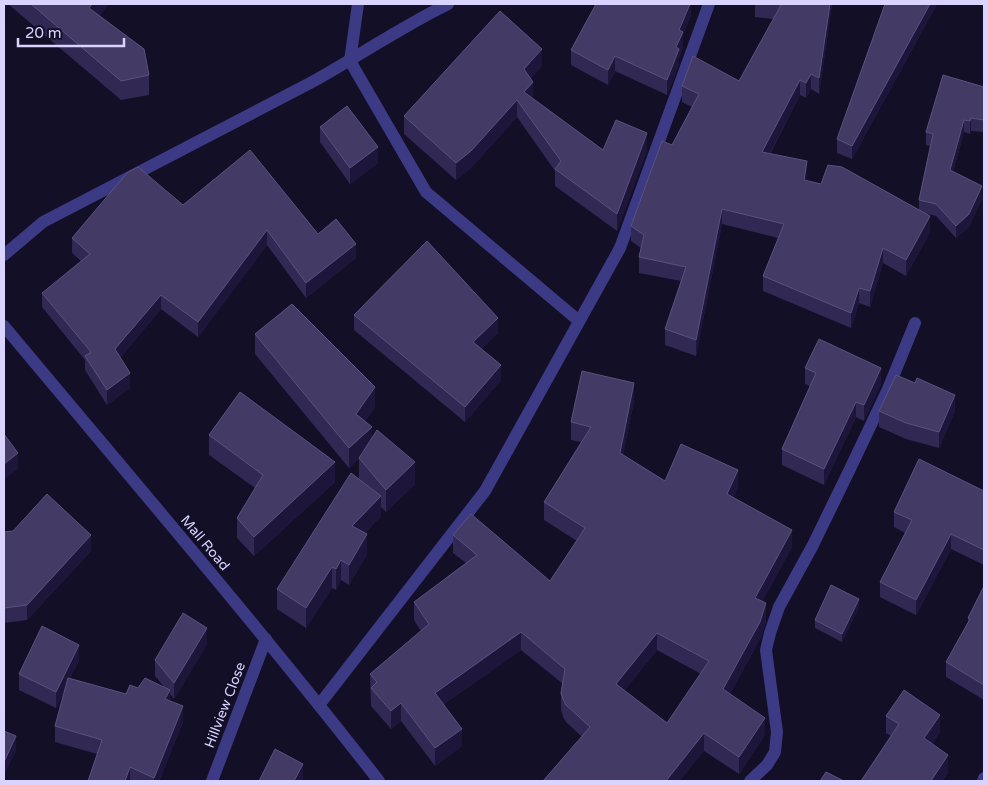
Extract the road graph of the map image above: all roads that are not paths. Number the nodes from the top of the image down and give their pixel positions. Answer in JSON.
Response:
{"nodes":[{"id":1,"x":358,"y":4,"type":"edge"},
{"id":2,"x":448,"y":4,"type":"edge"},
{"id":3,"x":709,"y":4,"type":"edge"},
{"id":4,"x":350,"y":61,"type":"junction"},
{"id":5,"x":4,"y":256,"type":"edge"},
{"id":6,"x":580,"y":321,"type":"junction"},
{"id":7,"x":916,"y":323,"type":"dead end"},
{"id":8,"x":4,"y":326,"type":"edge"},
{"id":9,"x":266,"y":639,"type":"junction"},
{"id":10,"x":319,"y":705,"type":"junction"},
{"id":11,"x":212,"y":781,"type":"edge"},
{"id":12,"x":379,"y":781,"type":"edge"},
{"id":13,"x":750,"y":781,"type":"edge"}],
"edges":[{"from":1,"to":4,"type":"street"},
{"from":2,"to":4,"type":"street"},
{"from":3,"to":6,"type":"street"},
{"from":4,"to":5,"type":"street"},
{"from":4,"to":6,"type":"street"},
{"from":6,"to":10,"type":"street"},
{"from":7,"to":13,"type":"street"},
{"from":8,"to":9,"type":"street","name":"Mall Road"},
{"from":9,"to":10,"type":"street","name":"Mall Road"},
{"from":9,"to":11,"type":"street","name":"Hillview Close"},
{"from":10,"to":12,"type":"street","name":"Mall Road"}]}
